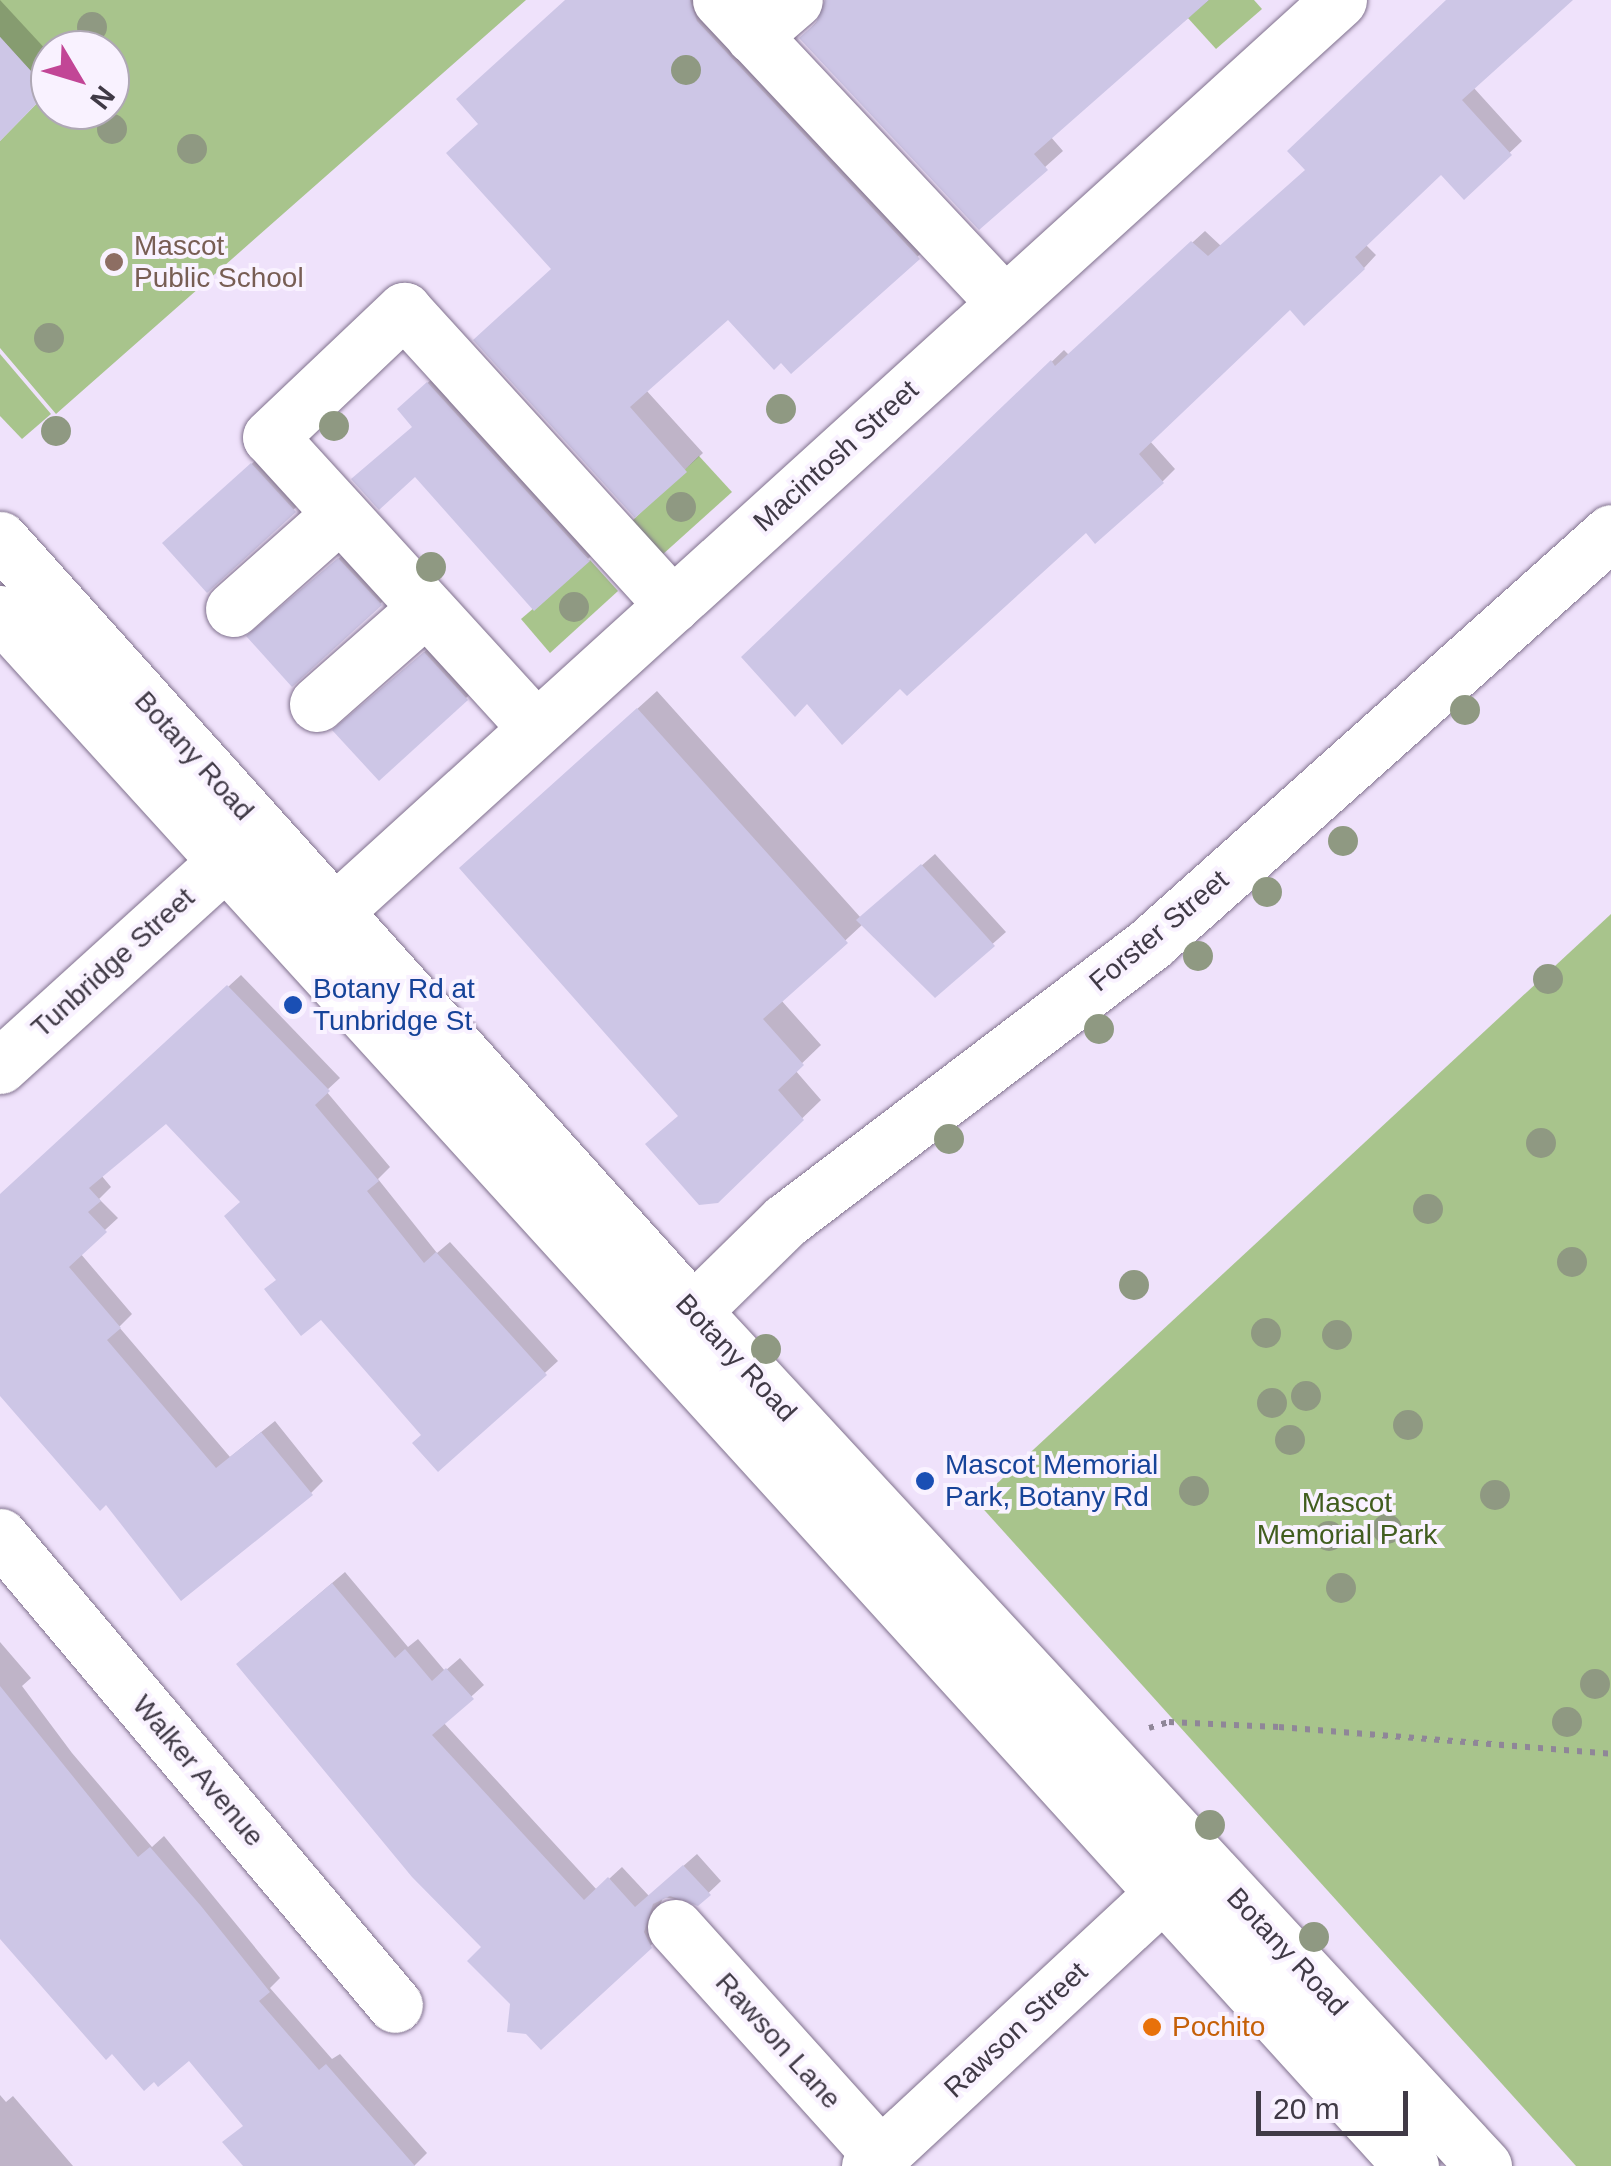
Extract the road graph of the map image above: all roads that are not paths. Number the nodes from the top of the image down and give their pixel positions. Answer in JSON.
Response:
{"nodes":[{"id":1,"x":795,"y":0,"type":"edge"},
{"id":2,"x":1339,"y":0,"type":"edge"},
{"id":3,"x":736,"y":18,"type":"edge"},
{"id":4,"x":1005,"y":303,"type":"junction"},
{"id":5,"x":340,"y":514,"type":"junction"},
{"id":6,"x":1611,"y":532,"type":"edge"},
{"id":7,"x":0,"y":539,"type":"edge"},
{"id":8,"x":672,"y":605,"type":"junction"},
{"id":9,"x":426,"y":608,"type":"junction"},
{"id":10,"x":233,"y":609,"type":"dead end"},
{"id":11,"x":4,"y":624,"type":"edge"},
{"id":12,"x":317,"y":704,"type":"dead end"},
{"id":13,"x":536,"y":728,"type":"junction"},
{"id":14,"x":226,"y":861,"type":"junction"},
{"id":15,"x":334,"y":912,"type":"junction"},
{"id":16,"x":0,"y":1066,"type":"edge"},
{"id":17,"x":692,"y":1311,"type":"junction"},
{"id":18,"x":0,"y":1536,"type":"edge"},
{"id":19,"x":1163,"y":1894,"type":"junction"},
{"id":20,"x":675,"y":1928,"type":"dead end"},
{"id":21,"x":395,"y":2006,"type":"dead end"},
{"id":22,"x":875,"y":2161,"type":"edge"},
{"id":23,"x":1411,"y":2166,"type":"edge"},
{"id":24,"x":1484,"y":2166,"type":"edge"}],
"edges":[{"from":1,"to":3,"type":"main road"},
{"from":2,"to":4,"type":"main road","name":"Macintosh Street"},
{"from":3,"to":4,"type":"main road"},
{"from":4,"to":8,"type":"main road","name":"Macintosh Street"},
{"from":5,"to":8,"type":"main road"},
{"from":5,"to":9,"type":"main road"},
{"from":5,"to":10,"type":"main road"},
{"from":6,"to":17,"type":"main road","name":"Forster Street"},
{"from":7,"to":15,"type":"main road","name":"Botany Road"},
{"from":8,"to":13,"type":"main road","name":"Macintosh Street"},
{"from":9,"to":12,"type":"main road"},
{"from":9,"to":13,"type":"main road"},
{"from":11,"to":14,"type":"main road","name":"Botany Road"},
{"from":13,"to":15,"type":"main road","name":"Macintosh Street"},
{"from":14,"to":16,"type":"main road","name":"Tunbridge Street"},
{"from":14,"to":19,"type":"main road","name":"Botany Road"},
{"from":15,"to":17,"type":"main road","name":"Botany Road"},
{"from":17,"to":24,"type":"main road","name":"Botany Road"},
{"from":18,"to":21,"type":"main road","name":"Walker Avenue"},
{"from":19,"to":22,"type":"main road","name":"Rawson Street"},
{"from":19,"to":23,"type":"main road","name":"Botany Road"},
{"from":20,"to":22,"type":"main road","name":"Rawson Lane"}]}
